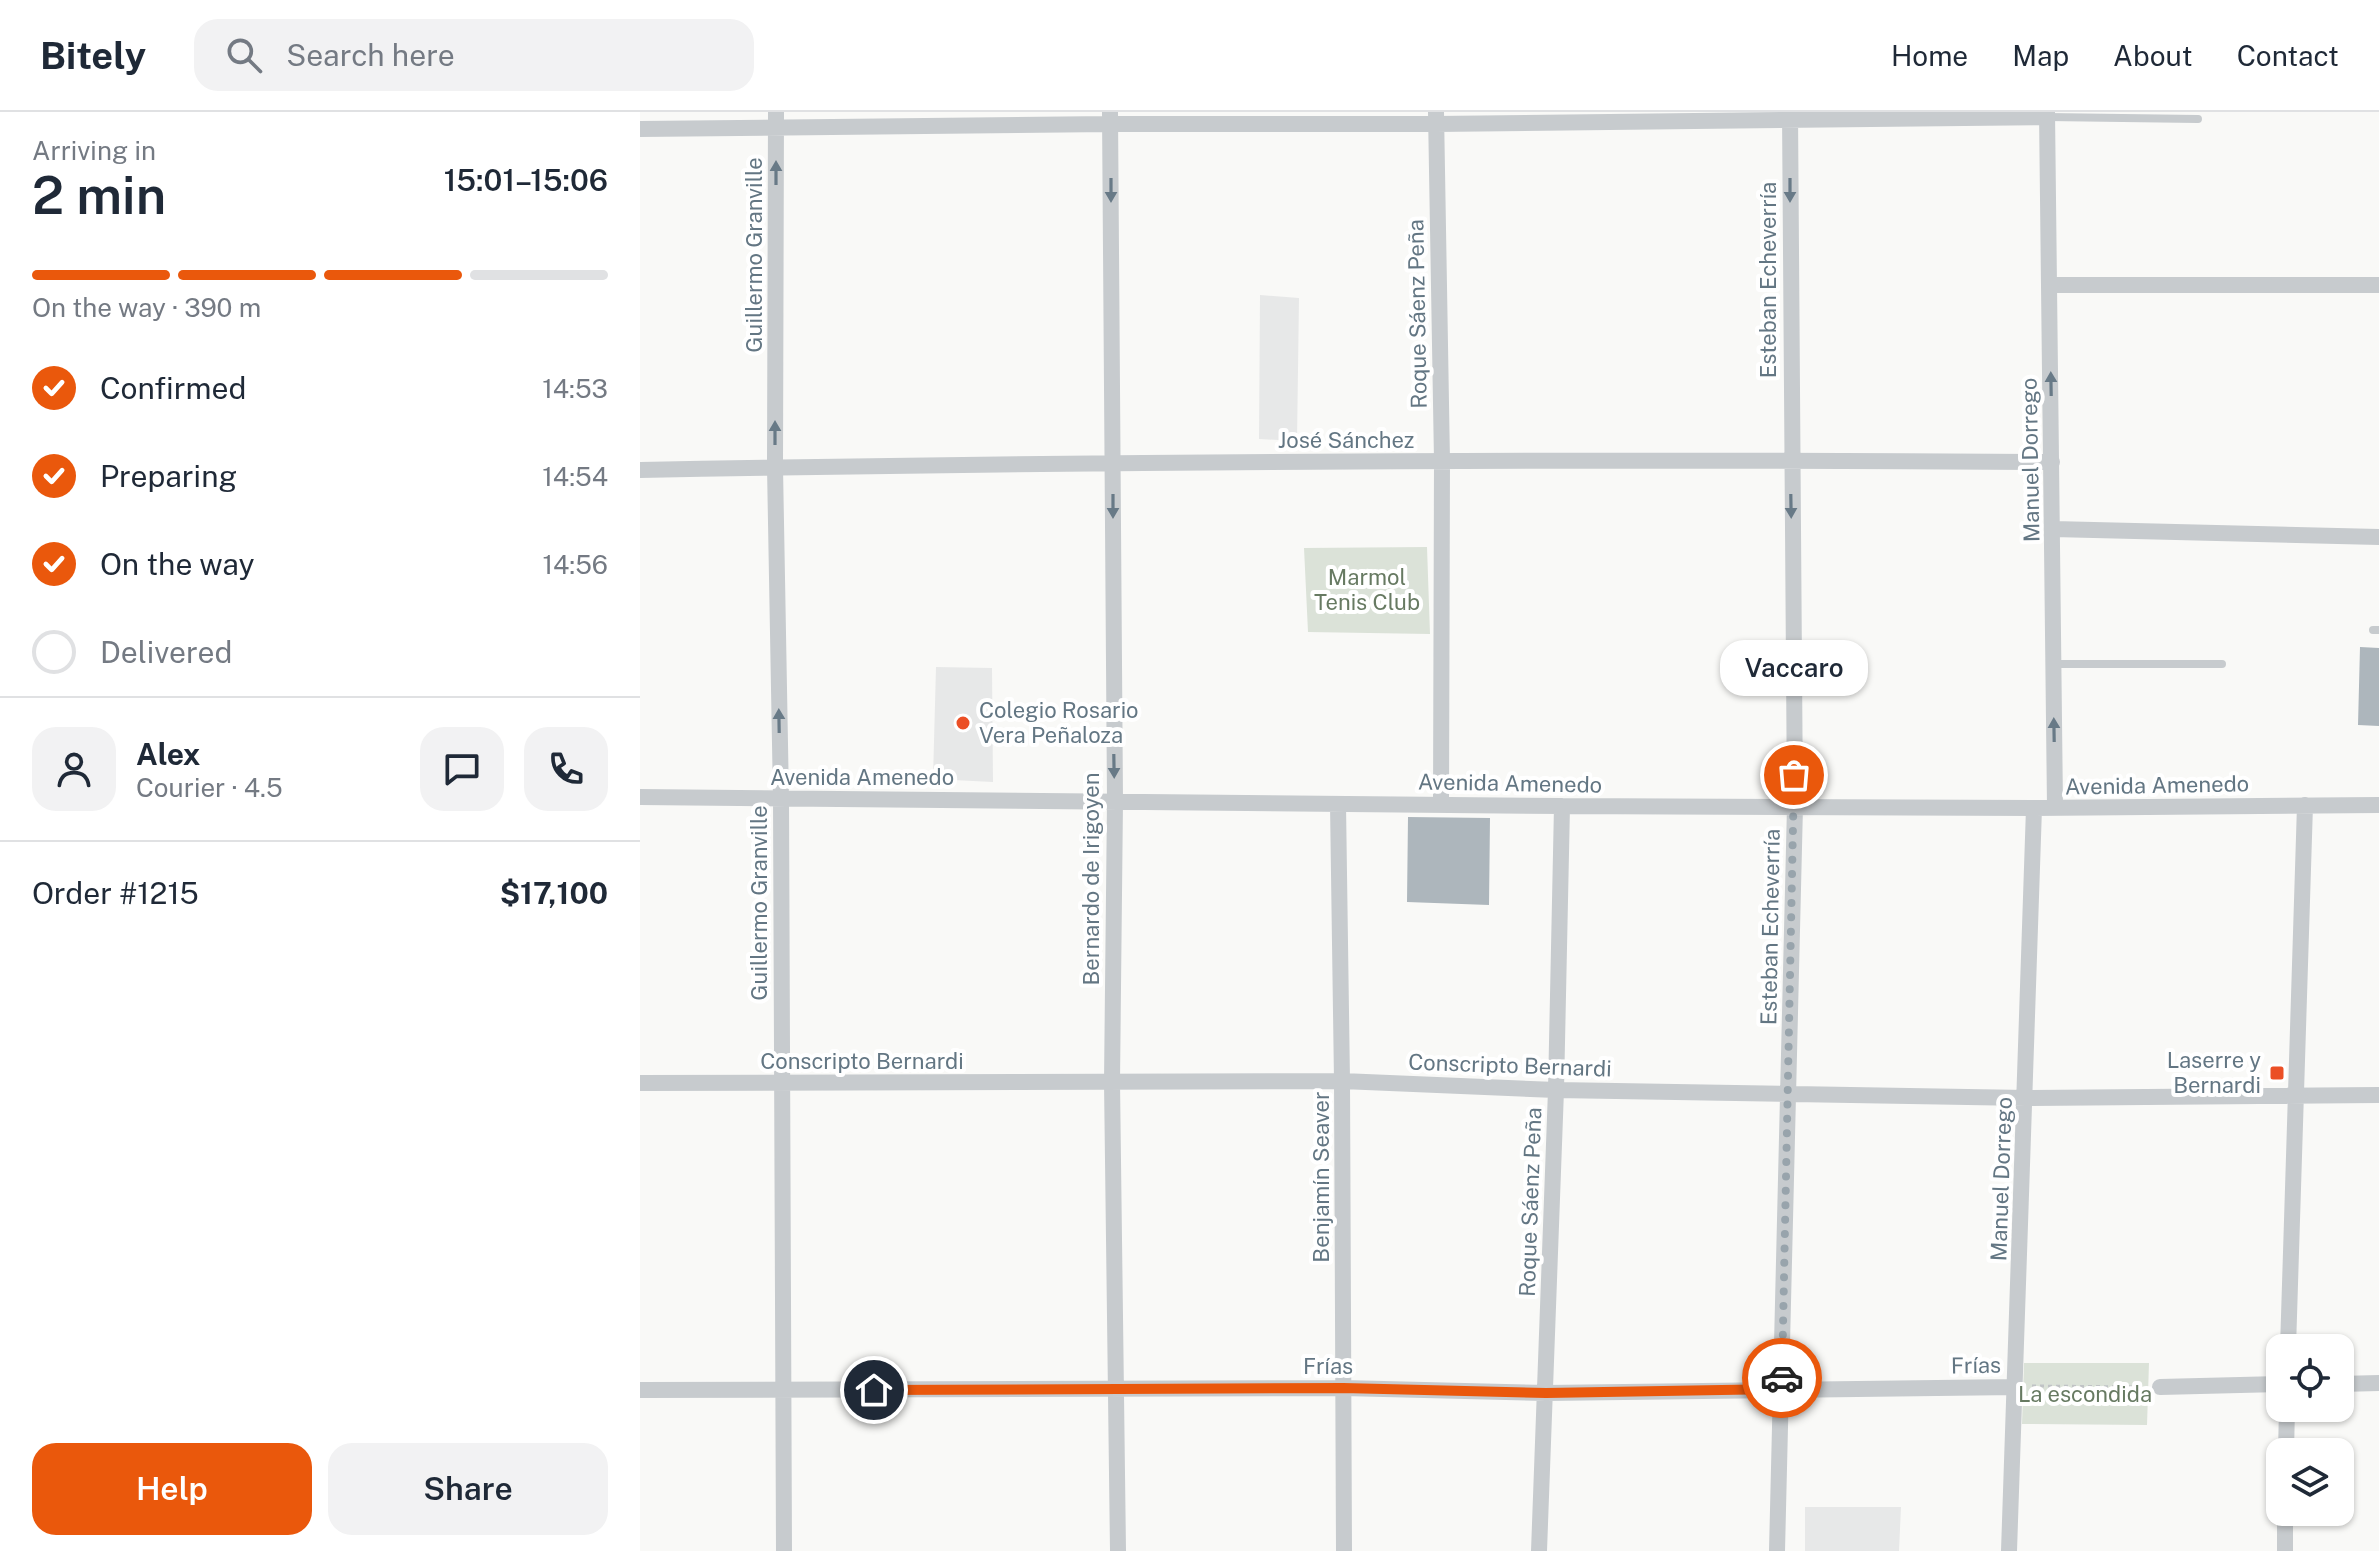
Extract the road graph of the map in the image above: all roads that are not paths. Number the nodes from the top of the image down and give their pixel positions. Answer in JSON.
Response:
{"nodes":[{"id":1,"x":2047,"y":114,"type":"edge"},
{"id":2,"x":1790,"y":115,"type":"edge"},
{"id":3,"x":1110,"y":118,"type":"edge"},
{"id":4,"x":1436,"y":118,"type":"edge"},
{"id":5,"x":2198,"y":119,"type":"dead end"},
{"id":6,"x":776,"y":120,"type":"edge"},
{"id":7,"x":640,"y":129,"type":"edge"},
{"id":8,"x":2049,"y":285,"type":"junction"},
{"id":9,"x":2379,"y":285,"type":"edge"},
{"id":10,"x":1791,"y":460,"type":"junction"},
{"id":11,"x":1442,"y":461,"type":"junction"},
{"id":12,"x":2052,"y":462,"type":"junction"},
{"id":13,"x":1113,"y":463,"type":"junction"},
{"id":14,"x":775,"y":467,"type":"junction"},
{"id":15,"x":640,"y":470,"type":"edge"},
{"id":16,"x":2053,"y":529,"type":"junction"},
{"id":17,"x":2379,"y":537,"type":"edge"},
{"id":18,"x":2053,"y":664,"type":"junction"},
{"id":19,"x":2222,"y":664,"type":"dead end"},
{"id":20,"x":640,"y":797,"type":"edge"},
{"id":21,"x":781,"y":799,"type":"junction"},
{"id":22,"x":1115,"y":801,"type":"junction"},
{"id":23,"x":1338,"y":804,"type":"junction"},
{"id":24,"x":1441,"y":804,"type":"junction"},
{"id":25,"x":2305,"y":805,"type":"junction"},
{"id":26,"x":2379,"y":805,"type":"edge"},
{"id":27,"x":1562,"y":806,"type":"junction"},
{"id":28,"x":1795,"y":806,"type":"junction"},
{"id":29,"x":2055,"y":807,"type":"junction"},
{"id":30,"x":2034,"y":808,"type":"junction"},
{"id":31,"x":1342,"y":1081,"type":"junction"},
{"id":32,"x":1112,"y":1082,"type":"junction"},
{"id":33,"x":640,"y":1083,"type":"edge"},
{"id":34,"x":781,"y":1083,"type":"junction"},
{"id":35,"x":1556,"y":1090,"type":"junction"},
{"id":36,"x":1787,"y":1094,"type":"junction"},
{"id":37,"x":2379,"y":1095,"type":"edge"},
{"id":38,"x":2296,"y":1096,"type":"junction"},
{"id":39,"x":2026,"y":1098,"type":"junction"},
{"id":40,"x":2288,"y":1334,"type":"edge"},
{"id":41,"x":2379,"y":1383,"type":"edge"},
{"id":42,"x":2266,"y":1384,"type":"edge"},
{"id":43,"x":2354,"y":1384,"type":"edge"},
{"id":44,"x":2016,"y":1387,"type":"junction"},
{"id":45,"x":2160,"y":1387,"type":"road end"},
{"id":46,"x":1115,"y":1388,"type":"junction"},
{"id":47,"x":1343,"y":1388,"type":"junction"},
{"id":48,"x":1781,"y":1389,"type":"junction"},
{"id":49,"x":640,"y":1390,"type":"edge"},
{"id":50,"x":784,"y":1391,"type":"junction"},
{"id":51,"x":1546,"y":1393,"type":"junction"},
{"id":52,"x":2285,"y":1526,"type":"edge"},
{"id":53,"x":784,"y":1551,"type":"edge"},
{"id":54,"x":1118,"y":1551,"type":"edge"},
{"id":55,"x":1344,"y":1551,"type":"edge"},
{"id":56,"x":1539,"y":1551,"type":"edge"},
{"id":57,"x":1777,"y":1551,"type":"edge"},
{"id":58,"x":2009,"y":1551,"type":"edge"},
{"id":59,"x":2285,"y":1551,"type":"edge"}],
"edges":[{"from":1,"to":2,"type":"street"},
{"from":1,"to":5,"type":"lane"},
{"from":1,"to":8,"type":"street","name":"Manuel Dorrego"},
{"from":2,"to":4,"type":"street"},
{"from":2,"to":10,"type":"street","name":"Esteban Echeverría","one_way":true},
{"from":3,"to":4,"type":"street"},
{"from":3,"to":6,"type":"street"},
{"from":3,"to":13,"type":"street","name":"Bernardo de Irigoyen","one_way":true},
{"from":4,"to":11,"type":"street","name":"Roque Sáenz Peña"},
{"from":6,"to":7,"type":"street"},
{"from":14,"to":6,"type":"street","name":"Guillermo Granville","one_way":true},
{"from":8,"to":9,"type":"street"},
{"from":12,"to":8,"type":"street","name":"Manuel Dorrego","one_way":true},
{"from":10,"to":11,"type":"street","name":"José Sánchez"},
{"from":10,"to":12,"type":"street","name":"José Sánchez"},
{"from":10,"to":28,"type":"street","name":"Esteban Echeverría","one_way":true},
{"from":11,"to":13,"type":"street","name":"José Sánchez"},
{"from":11,"to":24,"type":"street","name":"Roque Sáenz Peña"},
{"from":12,"to":16,"type":"street","name":"Manuel Dorrego"},
{"from":13,"to":14,"type":"street","name":"José Sánchez"},
{"from":13,"to":22,"type":"street","name":"Bernardo de Irigoyen","one_way":true},
{"from":14,"to":15,"type":"street","name":"José Sánchez"},
{"from":21,"to":14,"type":"street","name":"Guillermo Granville","one_way":true},
{"from":16,"to":17,"type":"street"},
{"from":16,"to":18,"type":"street","name":"Manuel Dorrego"},
{"from":18,"to":19,"type":"lane"},
{"from":29,"to":18,"type":"street","name":"Manuel Dorrego","one_way":true},
{"from":20,"to":21,"type":"street","name":"Avenida Amenedo"},
{"from":21,"to":22,"type":"street","name":"Avenida Amenedo"},
{"from":21,"to":34,"type":"street","name":"Guillermo Granville"},
{"from":22,"to":23,"type":"street","name":"Avenida Amenedo"},
{"from":22,"to":32,"type":"street","name":"Bernardo de Irigoyen"},
{"from":23,"to":24,"type":"street","name":"Avenida Amenedo"},
{"from":23,"to":31,"type":"street","name":"Benjamín Seaver"},
{"from":24,"to":27,"type":"street","name":"Avenida Amenedo"},
{"from":25,"to":26,"type":"street","name":"Avenida Amenedo"},
{"from":25,"to":29,"type":"street","name":"Avenida Amenedo"},
{"from":25,"to":38,"type":"street"},
{"from":27,"to":28,"type":"street","name":"Avenida Amenedo"},
{"from":27,"to":35,"type":"street","name":"Roque Sáenz Peña"},
{"from":28,"to":30,"type":"street","name":"Avenida Amenedo"},
{"from":28,"to":36,"type":"street","name":"Esteban Echeverría"},
{"from":29,"to":30,"type":"street","name":"Avenida Amenedo"},
{"from":30,"to":39,"type":"street","name":"Manuel Dorrego"},
{"from":31,"to":32,"type":"street","name":"Conscripto Bernardi"},
{"from":31,"to":35,"type":"street","name":"Conscripto Bernardi"},
{"from":31,"to":47,"type":"street","name":"Benjamín Seaver"},
{"from":32,"to":34,"type":"street","name":"Conscripto Bernardi"},
{"from":32,"to":46,"type":"street","name":"Bernardo de Irigoyen"},
{"from":33,"to":34,"type":"street","name":"Conscripto Bernardi"},
{"from":34,"to":50,"type":"street","name":"Guillermo Granville"},
{"from":35,"to":36,"type":"street","name":"Conscripto Bernardi"},
{"from":35,"to":51,"type":"street","name":"Roque Sáenz Peña"},
{"from":36,"to":39,"type":"street","name":"Conscripto Bernardi"},
{"from":36,"to":48,"type":"street","name":"Esteban Echeverría"},
{"from":37,"to":38,"type":"street","name":"Conscripto Bernardi"},
{"from":38,"to":39,"type":"street","name":"Conscripto Bernardi"},
{"from":38,"to":40,"type":"street"},
{"from":39,"to":44,"type":"street","name":"Manuel Dorrego"},
{"from":41,"to":43,"type":"street"},
{"from":42,"to":45,"type":"street"},
{"from":44,"to":48,"type":"street","name":"Frías"},
{"from":44,"to":58,"type":"street","name":"Manuel Dorrego"},
{"from":46,"to":47,"type":"street","name":"Frías"},
{"from":46,"to":50,"type":"street","name":"Frías"},
{"from":46,"to":54,"type":"street","name":"Bernardo de Irigoyen"},
{"from":47,"to":51,"type":"street","name":"Frías"},
{"from":47,"to":55,"type":"street","name":"Benjamín Seaver"},
{"from":48,"to":51,"type":"street","name":"Frías"},
{"from":48,"to":57,"type":"street","name":"Esteban Echeverría"},
{"from":49,"to":50,"type":"street","name":"Frías"},
{"from":50,"to":53,"type":"street","name":"Guillermo Granville"},
{"from":51,"to":56,"type":"street","name":"Roque Sáenz Peña"},
{"from":52,"to":59,"type":"street"}]}
